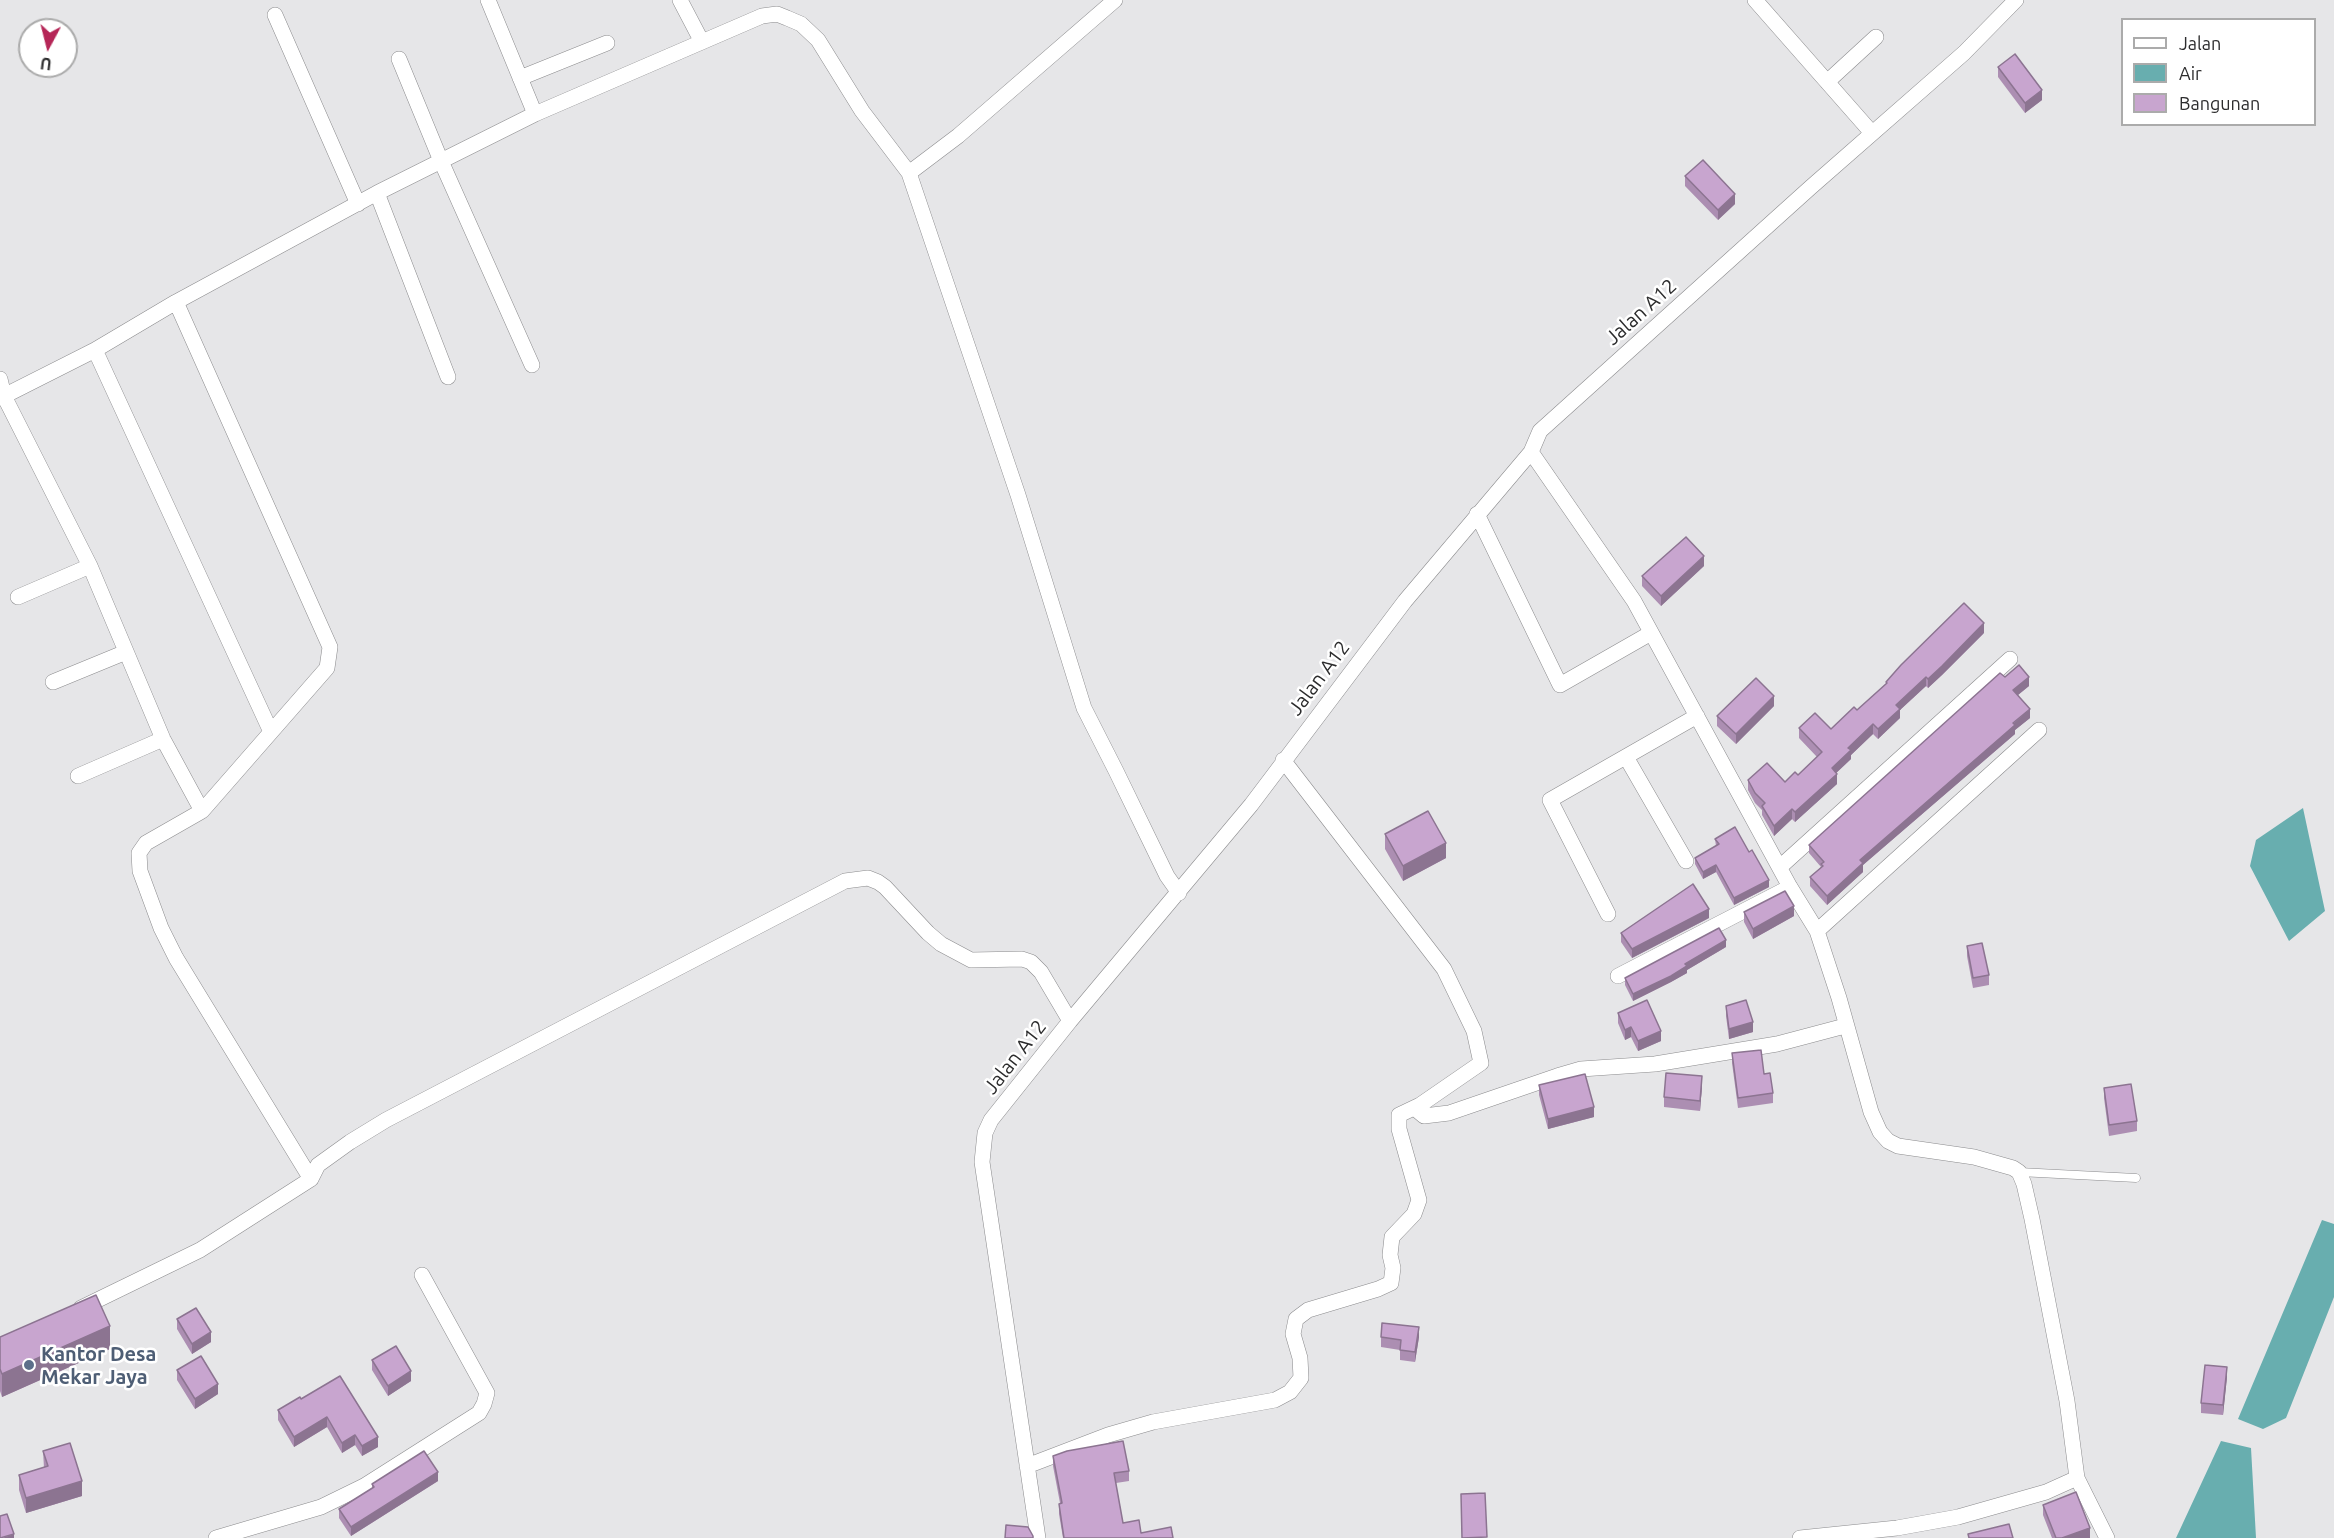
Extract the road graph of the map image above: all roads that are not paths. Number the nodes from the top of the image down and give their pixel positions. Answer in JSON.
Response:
{"nodes":[{"id":1,"x":488,"y":0,"type":"edge"},
{"id":2,"x":680,"y":0,"type":"edge"},
{"id":3,"x":1115,"y":0,"type":"edge"},
{"id":4,"x":1777,"y":0,"type":"edge"},
{"id":5,"x":2016,"y":0,"type":"edge"},
{"id":6,"x":1760,"y":5,"type":"edge"},
{"id":7,"x":275,"y":15,"type":"dead end"},
{"id":8,"x":1876,"y":37,"type":"dead end"},
{"id":9,"x":702,"y":42,"type":"junction"},
{"id":10,"x":608,"y":43,"type":"dead end"},
{"id":11,"x":399,"y":59,"type":"dead end"},
{"id":12,"x":520,"y":78,"type":"junction"},
{"id":13,"x":1827,"y":82,"type":"junction"},
{"id":14,"x":535,"y":114,"type":"junction"},
{"id":15,"x":1872,"y":133,"type":"junction"},
{"id":16,"x":441,"y":161,"type":"junction"},
{"id":17,"x":909,"y":173,"type":"junction"},
{"id":18,"x":377,"y":193,"type":"junction"},
{"id":19,"x":358,"y":204,"type":"junction"},
{"id":20,"x":176,"y":302,"type":"junction"},
{"id":21,"x":95,"y":350,"type":"junction"},
{"id":22,"x":532,"y":365,"type":"dead end"},
{"id":23,"x":448,"y":377,"type":"dead end"},
{"id":24,"x":0,"y":379,"type":"edge"},
{"id":25,"x":2,"y":397,"type":"edge"},
{"id":26,"x":1531,"y":452,"type":"junction"},
{"id":27,"x":1477,"y":514,"type":"junction"},
{"id":28,"x":90,"y":566,"type":"junction"},
{"id":29,"x":18,"y":597,"type":"dead end"},
{"id":30,"x":1651,"y":633,"type":"junction"},
{"id":31,"x":126,"y":652,"type":"junction"},
{"id":32,"x":2010,"y":659,"type":"dead end"},
{"id":33,"x":53,"y":682,"type":"dead end"},
{"id":34,"x":1697,"y":716,"type":"junction"},
{"id":35,"x":2039,"y":730,"type":"dead end"},
{"id":36,"x":271,"y":732,"type":"junction"},
{"id":37,"x":163,"y":739,"type":"junction"},
{"id":38,"x":1626,"y":757,"type":"junction"},
{"id":39,"x":1283,"y":760,"type":"junction"},
{"id":40,"x":78,"y":776,"type":"dead end"},
{"id":41,"x":202,"y":811,"type":"junction"},
{"id":42,"x":1686,"y":861,"type":"dead end"},
{"id":43,"x":1780,"y":867,"type":"junction"},
{"id":44,"x":1790,"y":887,"type":"junction"},
{"id":45,"x":1179,"y":893,"type":"junction"},
{"id":46,"x":1608,"y":914,"type":"dead end"},
{"id":47,"x":1817,"y":931,"type":"junction"},
{"id":48,"x":1618,"y":976,"type":"dead end"},
{"id":49,"x":1070,"y":1021,"type":"junction"},
{"id":50,"x":1845,"y":1026,"type":"junction"},
{"id":51,"x":1420,"y":1105,"type":"junction"},
{"id":52,"x":2019,"y":1172,"type":"junction"},
{"id":53,"x":2136,"y":1178,"type":"dead end"},
{"id":54,"x":311,"y":1179,"type":"junction"},
{"id":55,"x":422,"y":1275,"type":"dead end"},
{"id":56,"x":63,"y":1317,"type":"edge"},
{"id":57,"x":1028,"y":1466,"type":"junction"},
{"id":58,"x":2077,"y":1478,"type":"junction"},
{"id":59,"x":216,"y":1538,"type":"edge"},
{"id":60,"x":1038,"y":1538,"type":"edge"},
{"id":61,"x":1800,"y":1538,"type":"edge"},
{"id":62,"x":2108,"y":1538,"type":"edge"}],
"edges":[{"from":1,"to":12,"type":"street"},
{"from":2,"to":9,"type":"street"},
{"from":3,"to":17,"type":"street"},
{"from":4,"to":6,"type":"street"},
{"from":5,"to":15,"type":"street","name":"Jalan A12"},
{"from":6,"to":13,"type":"street"},
{"from":7,"to":19,"type":"street"},
{"from":8,"to":13,"type":"street"},
{"from":9,"to":14,"type":"street"},
{"from":9,"to":17,"type":"street"},
{"from":10,"to":12,"type":"street"},
{"from":11,"to":16,"type":"street"},
{"from":12,"to":14,"type":"street"},
{"from":13,"to":15,"type":"street"},
{"from":14,"to":16,"type":"street"},
{"from":15,"to":26,"type":"street","name":"Jalan A12"},
{"from":16,"to":18,"type":"street"},
{"from":16,"to":22,"type":"street"},
{"from":17,"to":45,"type":"street"},
{"from":18,"to":19,"type":"street"},
{"from":18,"to":23,"type":"street"},
{"from":19,"to":20,"type":"street"},
{"from":20,"to":21,"type":"street"},
{"from":20,"to":36,"type":"street"},
{"from":21,"to":25,"type":"street"},
{"from":21,"to":36,"type":"street"},
{"from":24,"to":25,"type":"street"},
{"from":25,"to":28,"type":"street"},
{"from":26,"to":27,"type":"street","name":"Jalan A12"},
{"from":26,"to":30,"type":"street"},
{"from":27,"to":30,"type":"street"},
{"from":27,"to":39,"type":"street","name":"Jalan A12"},
{"from":28,"to":29,"type":"street"},
{"from":28,"to":31,"type":"street"},
{"from":30,"to":34,"type":"street"},
{"from":31,"to":33,"type":"street"},
{"from":31,"to":37,"type":"street"},
{"from":32,"to":43,"type":"street"},
{"from":34,"to":38,"type":"street"},
{"from":34,"to":43,"type":"street"},
{"from":35,"to":47,"type":"street"},
{"from":36,"to":41,"type":"street"},
{"from":37,"to":40,"type":"street"},
{"from":37,"to":41,"type":"street"},
{"from":38,"to":42,"type":"street"},
{"from":38,"to":46,"type":"street"},
{"from":39,"to":45,"type":"street","name":"Jalan A12"},
{"from":39,"to":51,"type":"street"},
{"from":41,"to":54,"type":"street"},
{"from":43,"to":44,"type":"street"},
{"from":44,"to":47,"type":"street"},
{"from":44,"to":48,"type":"street"},
{"from":45,"to":49,"type":"street","name":"Jalan A12"},
{"from":47,"to":50,"type":"street"},
{"from":49,"to":54,"type":"street"},
{"from":49,"to":57,"type":"street","name":"Jalan A12"},
{"from":50,"to":51,"type":"street"},
{"from":50,"to":52,"type":"street"},
{"from":51,"to":57,"type":"street"},
{"from":52,"to":53,"type":"lane"},
{"from":52,"to":58,"type":"street"},
{"from":54,"to":56,"type":"street"},
{"from":55,"to":59,"type":"street"},
{"from":57,"to":60,"type":"street","name":"Jalan A12"},
{"from":58,"to":61,"type":"street"},
{"from":58,"to":62,"type":"street"}]}
